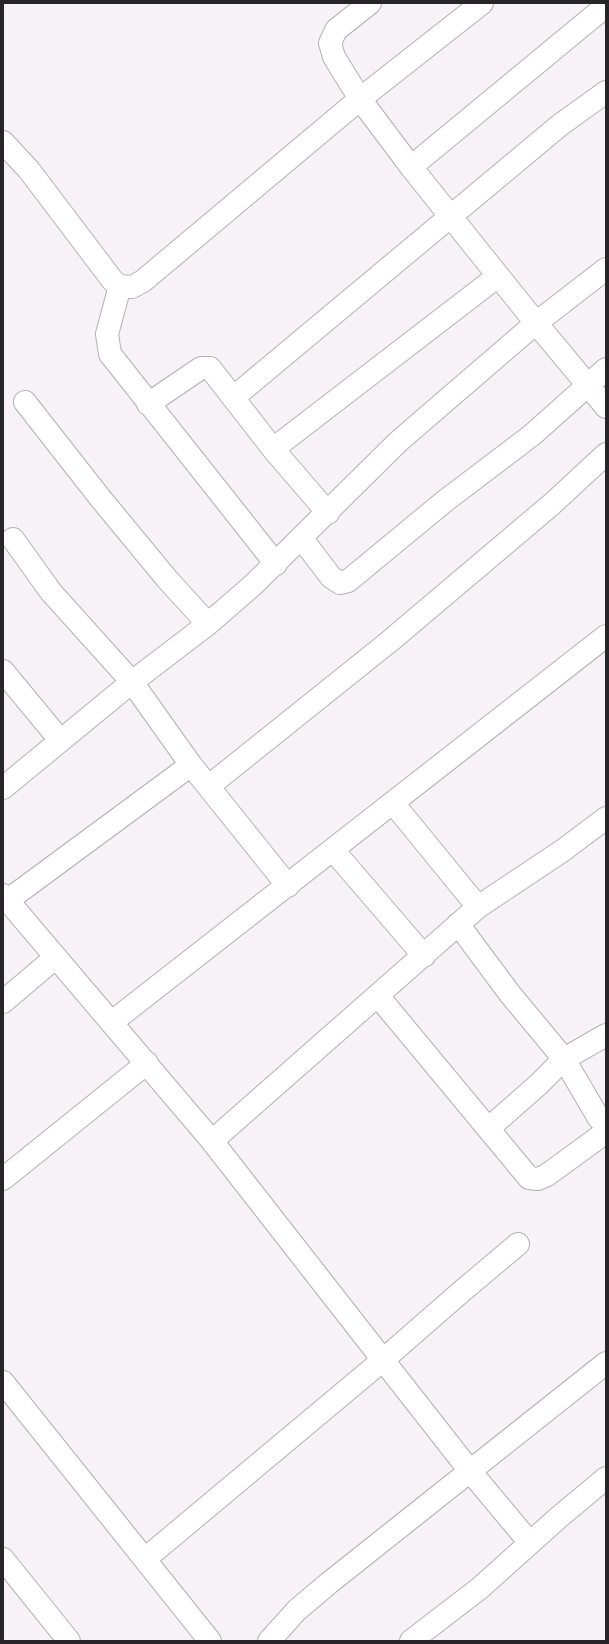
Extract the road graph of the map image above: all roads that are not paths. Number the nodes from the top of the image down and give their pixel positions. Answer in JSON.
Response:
{"nodes":[{"id":1,"x":370,"y":3,"type":"edge"},
{"id":2,"x":482,"y":3,"type":"edge"},
{"id":3,"x":606,"y":6,"type":"edge"},
{"id":4,"x":606,"y":92,"type":"edge"},
{"id":5,"x":360,"y":99,"type":"junction"},
{"id":6,"x":3,"y":142,"type":"edge"},
{"id":7,"x":411,"y":167,"type":"junction"},
{"id":8,"x":450,"y":216,"type":"junction"},
{"id":9,"x":606,"y":269,"type":"edge"},
{"id":10,"x":498,"y":276,"type":"junction"},
{"id":11,"x":120,"y":286,"type":"junction"},
{"id":12,"x":536,"y":323,"type":"junction"},
{"id":13,"x":606,"y":369,"type":"edge"},
{"id":14,"x":587,"y":384,"type":"junction"},
{"id":15,"x":234,"y":397,"type":"junction"},
{"id":16,"x":25,"y":402,"type":"dead end"},
{"id":17,"x":148,"y":404,"type":"junction"},
{"id":18,"x":606,"y":407,"type":"edge"},
{"id":19,"x":272,"y":449,"type":"junction"},
{"id":20,"x":606,"y":454,"type":"edge"},
{"id":21,"x":328,"y":512,"type":"junction"},
{"id":22,"x":13,"y":539,"type":"dead end"},
{"id":23,"x":302,"y":539,"type":"junction"},
{"id":24,"x":276,"y":564,"type":"junction"},
{"id":25,"x":208,"y":624,"type":"junction"},
{"id":26,"x":606,"y":636,"type":"edge"},
{"id":27,"x":3,"y":671,"type":"edge"},
{"id":28,"x":132,"y":682,"type":"junction"},
{"id":29,"x":60,"y":740,"type":"junction"},
{"id":30,"x":191,"y":765,"type":"junction"},
{"id":31,"x":209,"y":786,"type":"junction"},
{"id":32,"x":3,"y":788,"type":"edge"},
{"id":33,"x":393,"y":804,"type":"junction"},
{"id":34,"x":606,"y":818,"type":"edge"},
{"id":35,"x":333,"y":850,"type":"junction"},
{"id":36,"x":288,"y":886,"type":"junction"},
{"id":37,"x":6,"y":898,"type":"edge"},
{"id":38,"x":478,"y":907,"type":"junction"},
{"id":39,"x":458,"y":924,"type":"junction"},
{"id":40,"x":424,"y":956,"type":"junction"},
{"id":41,"x":56,"y":957,"type":"junction"},
{"id":42,"x":378,"y":996,"type":"junction"},
{"id":43,"x":3,"y":1002,"type":"edge"},
{"id":44,"x":112,"y":1022,"type":"junction"},
{"id":45,"x":606,"y":1035,"type":"edge"},
{"id":46,"x":564,"y":1059,"type":"junction"},
{"id":47,"x":147,"y":1063,"type":"junction"},
{"id":48,"x":606,"y":1126,"type":"edge"},
{"id":49,"x":489,"y":1128,"type":"junction"},
{"id":50,"x":606,"y":1132,"type":"edge"},
{"id":51,"x":212,"y":1141,"type":"junction"},
{"id":52,"x":3,"y":1179,"type":"edge"},
{"id":53,"x":518,"y":1244,"type":"dead end"},
{"id":54,"x":383,"y":1360,"type":"junction"},
{"id":55,"x":606,"y":1363,"type":"edge"},
{"id":56,"x":3,"y":1382,"type":"edge"},
{"id":57,"x":470,"y":1471,"type":"junction"},
{"id":58,"x":606,"y":1478,"type":"edge"},
{"id":59,"x":530,"y":1543,"type":"junction"},
{"id":60,"x":3,"y":1559,"type":"edge"},
{"id":61,"x":145,"y":1559,"type":"junction"},
{"id":62,"x":69,"y":1641,"type":"edge"},
{"id":63,"x":210,"y":1641,"type":"edge"},
{"id":64,"x":269,"y":1641,"type":"edge"},
{"id":65,"x":411,"y":1641,"type":"edge"}],
"edges":[{"from":1,"to":5,"type":"street"},
{"from":2,"to":5,"type":"street"},
{"from":3,"to":7,"type":"street"},
{"from":4,"to":8,"type":"street"},
{"from":5,"to":7,"type":"street"},
{"from":5,"to":11,"type":"street"},
{"from":6,"to":11,"type":"street"},
{"from":7,"to":8,"type":"street"},
{"from":8,"to":10,"type":"street"},
{"from":8,"to":15,"type":"street"},
{"from":9,"to":12,"type":"street"},
{"from":10,"to":12,"type":"street"},
{"from":10,"to":19,"type":"street"},
{"from":11,"to":17,"type":"street"},
{"from":12,"to":14,"type":"street"},
{"from":12,"to":21,"type":"street"},
{"from":13,"to":14,"type":"street"},
{"from":14,"to":18,"type":"street"},
{"from":14,"to":23,"type":"street"},
{"from":15,"to":17,"type":"street"},
{"from":15,"to":19,"type":"street"},
{"from":16,"to":25,"type":"street"},
{"from":17,"to":24,"type":"street"},
{"from":19,"to":21,"type":"street"},
{"from":20,"to":31,"type":"street"},
{"from":21,"to":23,"type":"street"},
{"from":22,"to":28,"type":"street"},
{"from":23,"to":24,"type":"street"},
{"from":24,"to":25,"type":"street"},
{"from":25,"to":28,"type":"street"},
{"from":26,"to":33,"type":"street"},
{"from":27,"to":29,"type":"street"},
{"from":28,"to":29,"type":"street"},
{"from":28,"to":30,"type":"street"},
{"from":29,"to":32,"type":"street"},
{"from":30,"to":31,"type":"street"},
{"from":30,"to":37,"type":"street"},
{"from":31,"to":36,"type":"street"},
{"from":33,"to":35,"type":"street"},
{"from":33,"to":38,"type":"street"},
{"from":34,"to":38,"type":"street"},
{"from":35,"to":36,"type":"street"},
{"from":35,"to":40,"type":"street"},
{"from":36,"to":44,"type":"street"},
{"from":37,"to":41,"type":"street"},
{"from":38,"to":39,"type":"street"},
{"from":39,"to":40,"type":"street"},
{"from":39,"to":46,"type":"street"},
{"from":40,"to":42,"type":"street"},
{"from":41,"to":43,"type":"street"},
{"from":41,"to":44,"type":"street"},
{"from":42,"to":49,"type":"street"},
{"from":42,"to":51,"type":"street"},
{"from":44,"to":47,"type":"street"},
{"from":45,"to":46,"type":"street"},
{"from":46,"to":48,"type":"street"},
{"from":46,"to":49,"type":"street"},
{"from":47,"to":51,"type":"street"},
{"from":47,"to":52,"type":"street"},
{"from":49,"to":50,"type":"street"},
{"from":51,"to":54,"type":"street"},
{"from":53,"to":54,"type":"street"},
{"from":54,"to":57,"type":"street"},
{"from":54,"to":61,"type":"street"},
{"from":55,"to":57,"type":"street"},
{"from":56,"to":61,"type":"street"},
{"from":57,"to":59,"type":"street"},
{"from":57,"to":64,"type":"street"},
{"from":58,"to":59,"type":"street"},
{"from":59,"to":65,"type":"street"},
{"from":60,"to":62,"type":"street"},
{"from":61,"to":63,"type":"street"}]}
